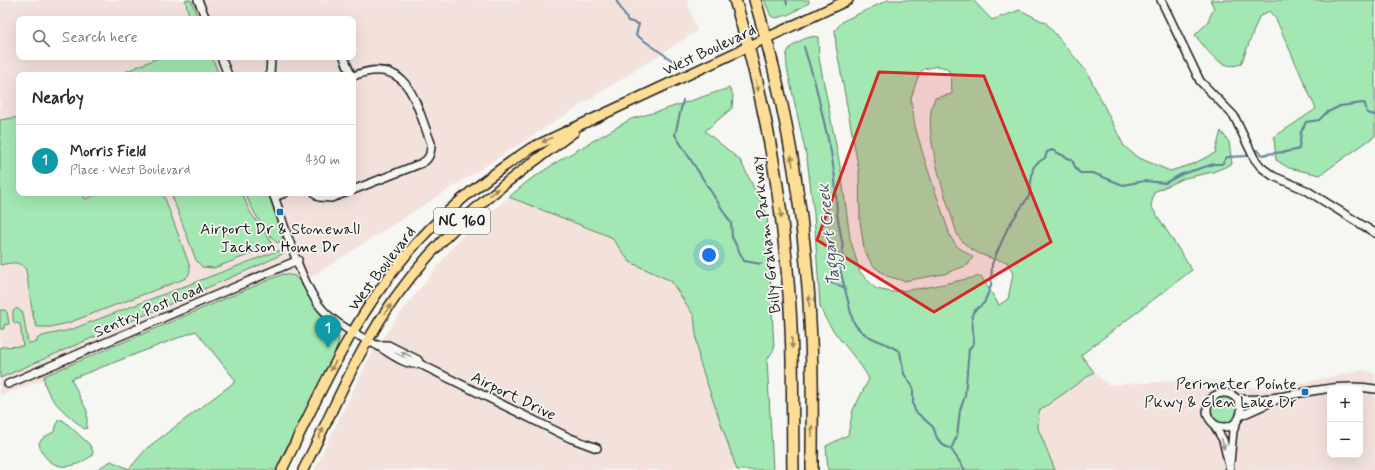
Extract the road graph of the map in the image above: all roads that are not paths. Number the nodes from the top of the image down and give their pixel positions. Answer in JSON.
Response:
{"nodes":[{"id":1,"x":198,"y":0,"type":"edge"},
{"id":2,"x":735,"y":0,"type":"edge"},
{"id":3,"x":755,"y":0,"type":"edge"},
{"id":4,"x":848,"y":0,"type":"edge"},
{"id":5,"x":1161,"y":0,"type":"edge"},
{"id":6,"x":205,"y":16,"type":"edge"},
{"id":7,"x":766,"y":39,"type":"junction"},
{"id":8,"x":748,"y":48,"type":"junction"},
{"id":9,"x":222,"y":60,"type":"edge"},
{"id":10,"x":271,"y":60,"type":"edge"},
{"id":11,"x":345,"y":60,"type":"edge"},
{"id":12,"x":227,"y":72,"type":"edge"},
{"id":13,"x":270,"y":72,"type":"edge"},
{"id":14,"x":351,"y":72,"type":"edge"},
{"id":15,"x":356,"y":74,"type":"edge"},
{"id":16,"x":583,"y":125,"type":"junction"},
{"id":17,"x":356,"y":189,"type":"edge"},
{"id":18,"x":274,"y":196,"type":"edge"},
{"id":19,"x":318,"y":196,"type":"edge"},
{"id":20,"x":337,"y":196,"type":"edge"},
{"id":21,"x":1375,"y":233,"type":"edge"},
{"id":22,"x":298,"y":260,"type":"junction"},
{"id":23,"x":352,"y":332,"type":"junction"},
{"id":24,"x":367,"y":342,"type":"junction"},
{"id":25,"x":8,"y":384,"type":"dead end"},
{"id":26,"x":1375,"y":389,"type":"edge"},
{"id":27,"x":1280,"y":398,"type":"junction"},
{"id":28,"x":1237,"y":399,"type":"junction"},
{"id":29,"x":1240,"y":416,"type":"junction"},
{"id":30,"x":1236,"y":424,"type":"junction"},
{"id":31,"x":1214,"y":425,"type":"junction"},
{"id":32,"x":597,"y":448,"type":"dead end"},
{"id":33,"x":1230,"y":467,"type":"edge"},
{"id":34,"x":282,"y":470,"type":"edge"},
{"id":35,"x":303,"y":470,"type":"edge"},
{"id":36,"x":793,"y":470,"type":"edge"},
{"id":37,"x":812,"y":470,"type":"edge"}],
"edges":[{"from":1,"to":6,"type":"street"},
{"from":2,"to":8,"type":"highway","name":"Billy Graham Parkway"},
{"from":3,"to":7,"type":"highway"},
{"from":4,"to":7,"type":"main road","name":"West Boulevard","number":"NC 160"},
{"from":5,"to":21,"type":"street"},
{"from":7,"to":8,"type":"main road","name":"West Boulevard","number":"NC 160"},
{"from":37,"to":7,"type":"highway","one_way":true},
{"from":8,"to":16,"type":"main road","name":"West Boulevard","number":"NC 160"},
{"from":8,"to":36,"type":"highway","name":"Billy Graham Parkway","one_way":true},
{"from":9,"to":12,"type":"street"},
{"from":10,"to":13,"type":"street"},
{"from":11,"to":14,"type":"street"},
{"from":15,"to":17,"type":"street"},
{"from":16,"to":23,"type":"main road","name":"West Boulevard","number":"NC 160","one_way":true},
{"from":24,"to":16,"type":"main road","name":"West Boulevard","number":"NC 160","one_way":true},
{"from":18,"to":22,"type":"street","name":"Airport Drive"},
{"from":19,"to":20,"type":"street"},
{"from":22,"to":23,"type":"street","name":"Airport Drive"},
{"from":22,"to":25,"type":"street","name":"Sentry Post Road"},
{"from":23,"to":24,"type":"street","name":"Airport Drive"},
{"from":23,"to":34,"type":"main road","name":"West Boulevard","number":"NC 160","one_way":true},
{"from":24,"to":32,"type":"street","name":"Airport Drive"},
{"from":35,"to":24,"type":"main road","name":"West Boulevard","number":"NC 160","one_way":true},
{"from":26,"to":27,"type":"street"},
{"from":27,"to":28,"type":"street"},
{"from":27,"to":29,"type":"street"},
{"from":28,"to":29,"type":"street"},
{"from":28,"to":31,"type":"street"},
{"from":29,"to":30,"type":"street"},
{"from":30,"to":31,"type":"street"},
{"from":30,"to":33,"type":"street"},
{"from":31,"to":33,"type":"street","one_way":true}]}
